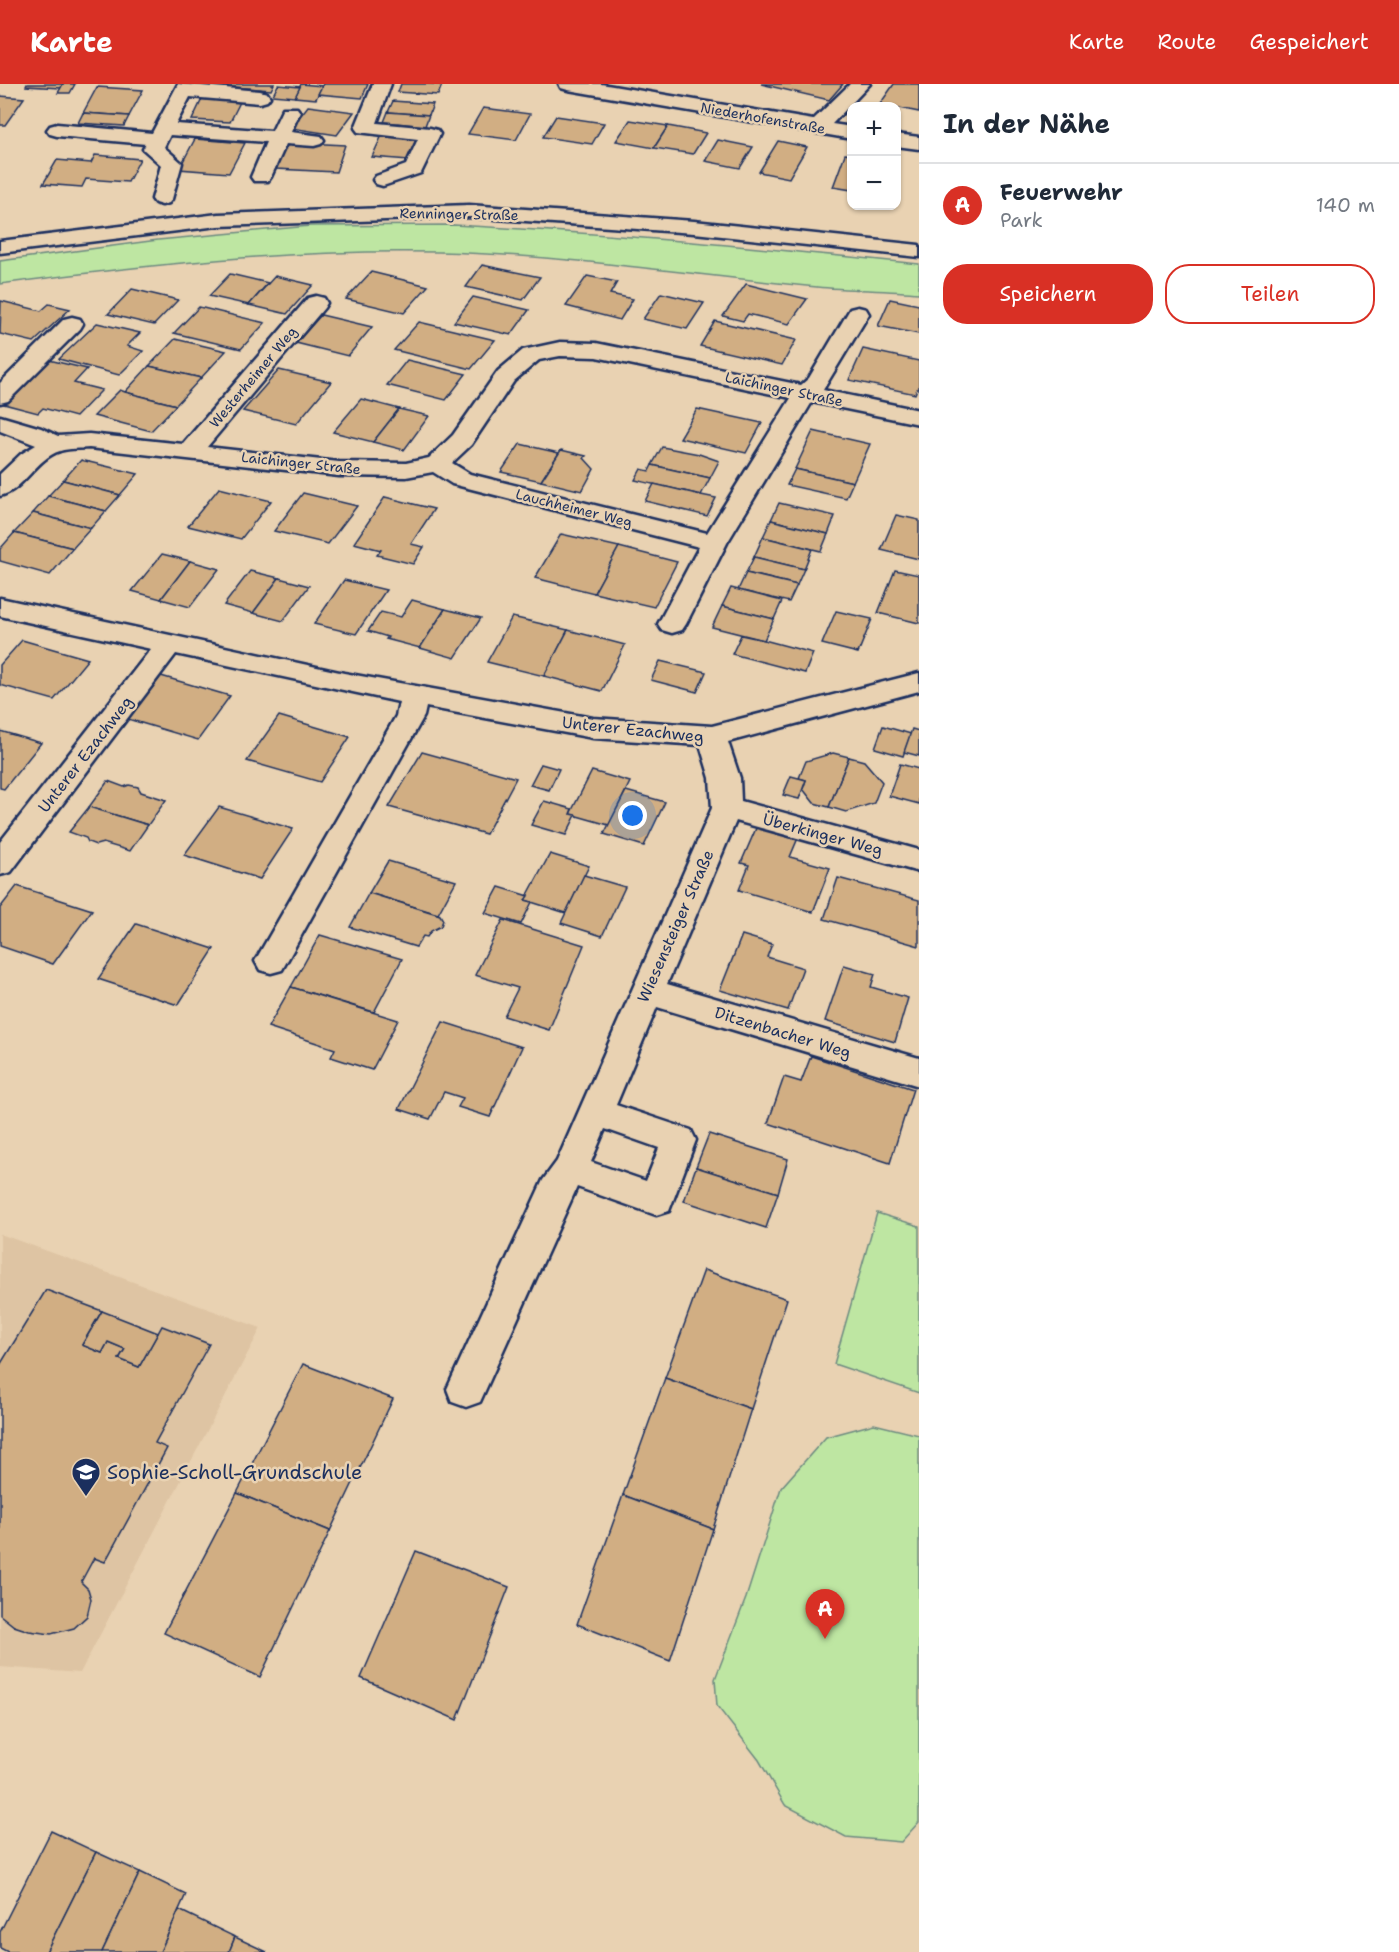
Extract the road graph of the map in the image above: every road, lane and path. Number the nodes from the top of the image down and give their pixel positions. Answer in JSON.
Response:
{"nodes":[{"id":1,"x":382,"y":84,"type":"edge"},
{"id":2,"x":568,"y":84,"type":"edge"},
{"id":3,"x":666,"y":84,"type":"edge"},
{"id":4,"x":861,"y":84,"type":"edge"},
{"id":5,"x":592,"y":86,"type":"edge"},
{"id":6,"x":185,"y":87,"type":"edge"},
{"id":7,"x":260,"y":97,"type":"dead end"},
{"id":8,"x":651,"y":99,"type":"junction"},
{"id":9,"x":290,"y":112,"type":"dead end"},
{"id":10,"x":817,"y":128,"type":"junction"},
{"id":11,"x":57,"y":130,"type":"dead end"},
{"id":12,"x":847,"y":132,"type":"edge"},
{"id":13,"x":279,"y":138,"type":"junction"},
{"id":14,"x":158,"y":139,"type":"junction"},
{"id":15,"x":314,"y":140,"type":"dead end"},
{"id":16,"x":901,"y":141,"type":"edge"},
{"id":17,"x":919,"y":143,"type":"edge"},
{"id":18,"x":261,"y":177,"type":"dead end"},
{"id":19,"x":383,"y":180,"type":"dead end"},
{"id":20,"x":162,"y":199,"type":"dead end"},
{"id":21,"x":0,"y":247,"type":"edge"},
{"id":22,"x":919,"y":251,"type":"edge"},
{"id":23,"x":316,"y":303,"type":"dead end"},
{"id":24,"x":858,"y":314,"type":"dead end"},
{"id":25,"x":72,"y":324,"type":"dead end"},
{"id":26,"x":806,"y":393,"type":"junction"},
{"id":27,"x":0,"y":396,"type":"edge"},
{"id":28,"x":919,"y":417,"type":"edge"},
{"id":29,"x":0,"y":423,"type":"edge"},
{"id":30,"x":54,"y":444,"type":"junction"},
{"id":31,"x":190,"y":451,"type":"junction"},
{"id":32,"x":437,"y":464,"type":"junction"},
{"id":33,"x":0,"y":488,"type":"edge"},
{"id":34,"x":714,"y":543,"type":"junction"},
{"id":35,"x":0,"y":607,"type":"edge"},
{"id":36,"x":672,"y":624,"type":"dead end"},
{"id":37,"x":169,"y":645,"type":"junction"},
{"id":38,"x":919,"y":682,"type":"edge"},
{"id":39,"x":415,"y":695,"type":"junction"},
{"id":40,"x":712,"y":736,"type":"junction"},
{"id":41,"x":727,"y":808,"type":"junction"},
{"id":42,"x":919,"y":861,"type":"edge"},
{"id":43,"x":0,"y":864,"type":"edge"},
{"id":44,"x":271,"y":961,"type":"dead end"},
{"id":45,"x":646,"y":991,"type":"junction"},
{"id":46,"x":919,"y":1072,"type":"edge"},
{"id":47,"x":595,"y":1112,"type":"junction"},
{"id":48,"x":570,"y":1170,"type":"junction"},
{"id":49,"x":466,"y":1389,"type":"dead end"}],
"edges":[{"from":1,"to":19,"type":"street"},
{"from":2,"to":5,"type":"street","name":"Niederhofenstraße"},
{"from":3,"to":8,"type":"street"},
{"from":4,"to":10,"type":"street"},
{"from":5,"to":8,"type":"street","name":"Niederhofenstraße"},
{"from":6,"to":7,"type":"street"},
{"from":6,"to":14,"type":"street"},
{"from":8,"to":10,"type":"street","name":"Niederhofenstraße"},
{"from":9,"to":13,"type":"street"},
{"from":10,"to":12,"type":"street","name":"Niederhofenstraße"},
{"from":11,"to":14,"type":"street"},
{"from":13,"to":14,"type":"street"},
{"from":13,"to":15,"type":"street"},
{"from":13,"to":18,"type":"street"},
{"from":14,"to":20,"type":"street"},
{"from":16,"to":17,"type":"street"},
{"from":21,"to":22,"type":"street","name":"Renninger Straße"},
{"from":23,"to":31,"type":"street","name":"Westerheimer Weg"},
{"from":24,"to":26,"type":"street"},
{"from":25,"to":27,"type":"street"},
{"from":26,"to":28,"type":"street","name":"Laichinger Straße"},
{"from":26,"to":32,"type":"street","name":"Laichinger Straße"},
{"from":26,"to":34,"type":"street"},
{"from":29,"to":30,"type":"street"},
{"from":30,"to":31,"type":"street","name":"Laichinger Straße"},
{"from":30,"to":33,"type":"street","name":"Laichinger Straße"},
{"from":31,"to":32,"type":"street","name":"Laichinger Straße"},
{"from":32,"to":34,"type":"street","name":"Lauchheimer Weg"},
{"from":34,"to":36,"type":"street"},
{"from":35,"to":37,"type":"street","name":"Unterer Ezachweg"},
{"from":37,"to":39,"type":"street","name":"Unterer Ezachweg"},
{"from":37,"to":43,"type":"street","name":"Unterer Ezachweg"},
{"from":38,"to":40,"type":"street","name":"Unterer Ezachweg"},
{"from":39,"to":40,"type":"street","name":"Unterer Ezachweg"},
{"from":39,"to":44,"type":"street"},
{"from":40,"to":41,"type":"street","name":"Wiesensteiger Straße"},
{"from":41,"to":42,"type":"street","name":"Überkinger Weg"},
{"from":41,"to":45,"type":"street","name":"Wiesensteiger Straße"},
{"from":45,"to":46,"type":"street","name":"Ditzenbacher Weg"},
{"from":45,"to":47,"type":"street","name":"Wiesensteiger Straße"},
{"from":47,"to":48,"type":"street","name":"Wiesensteiger Straße"},
{"from":47,"to":48,"type":"street"},
{"from":48,"to":49,"type":"street","name":"Wiesensteiger Straße"}]}
